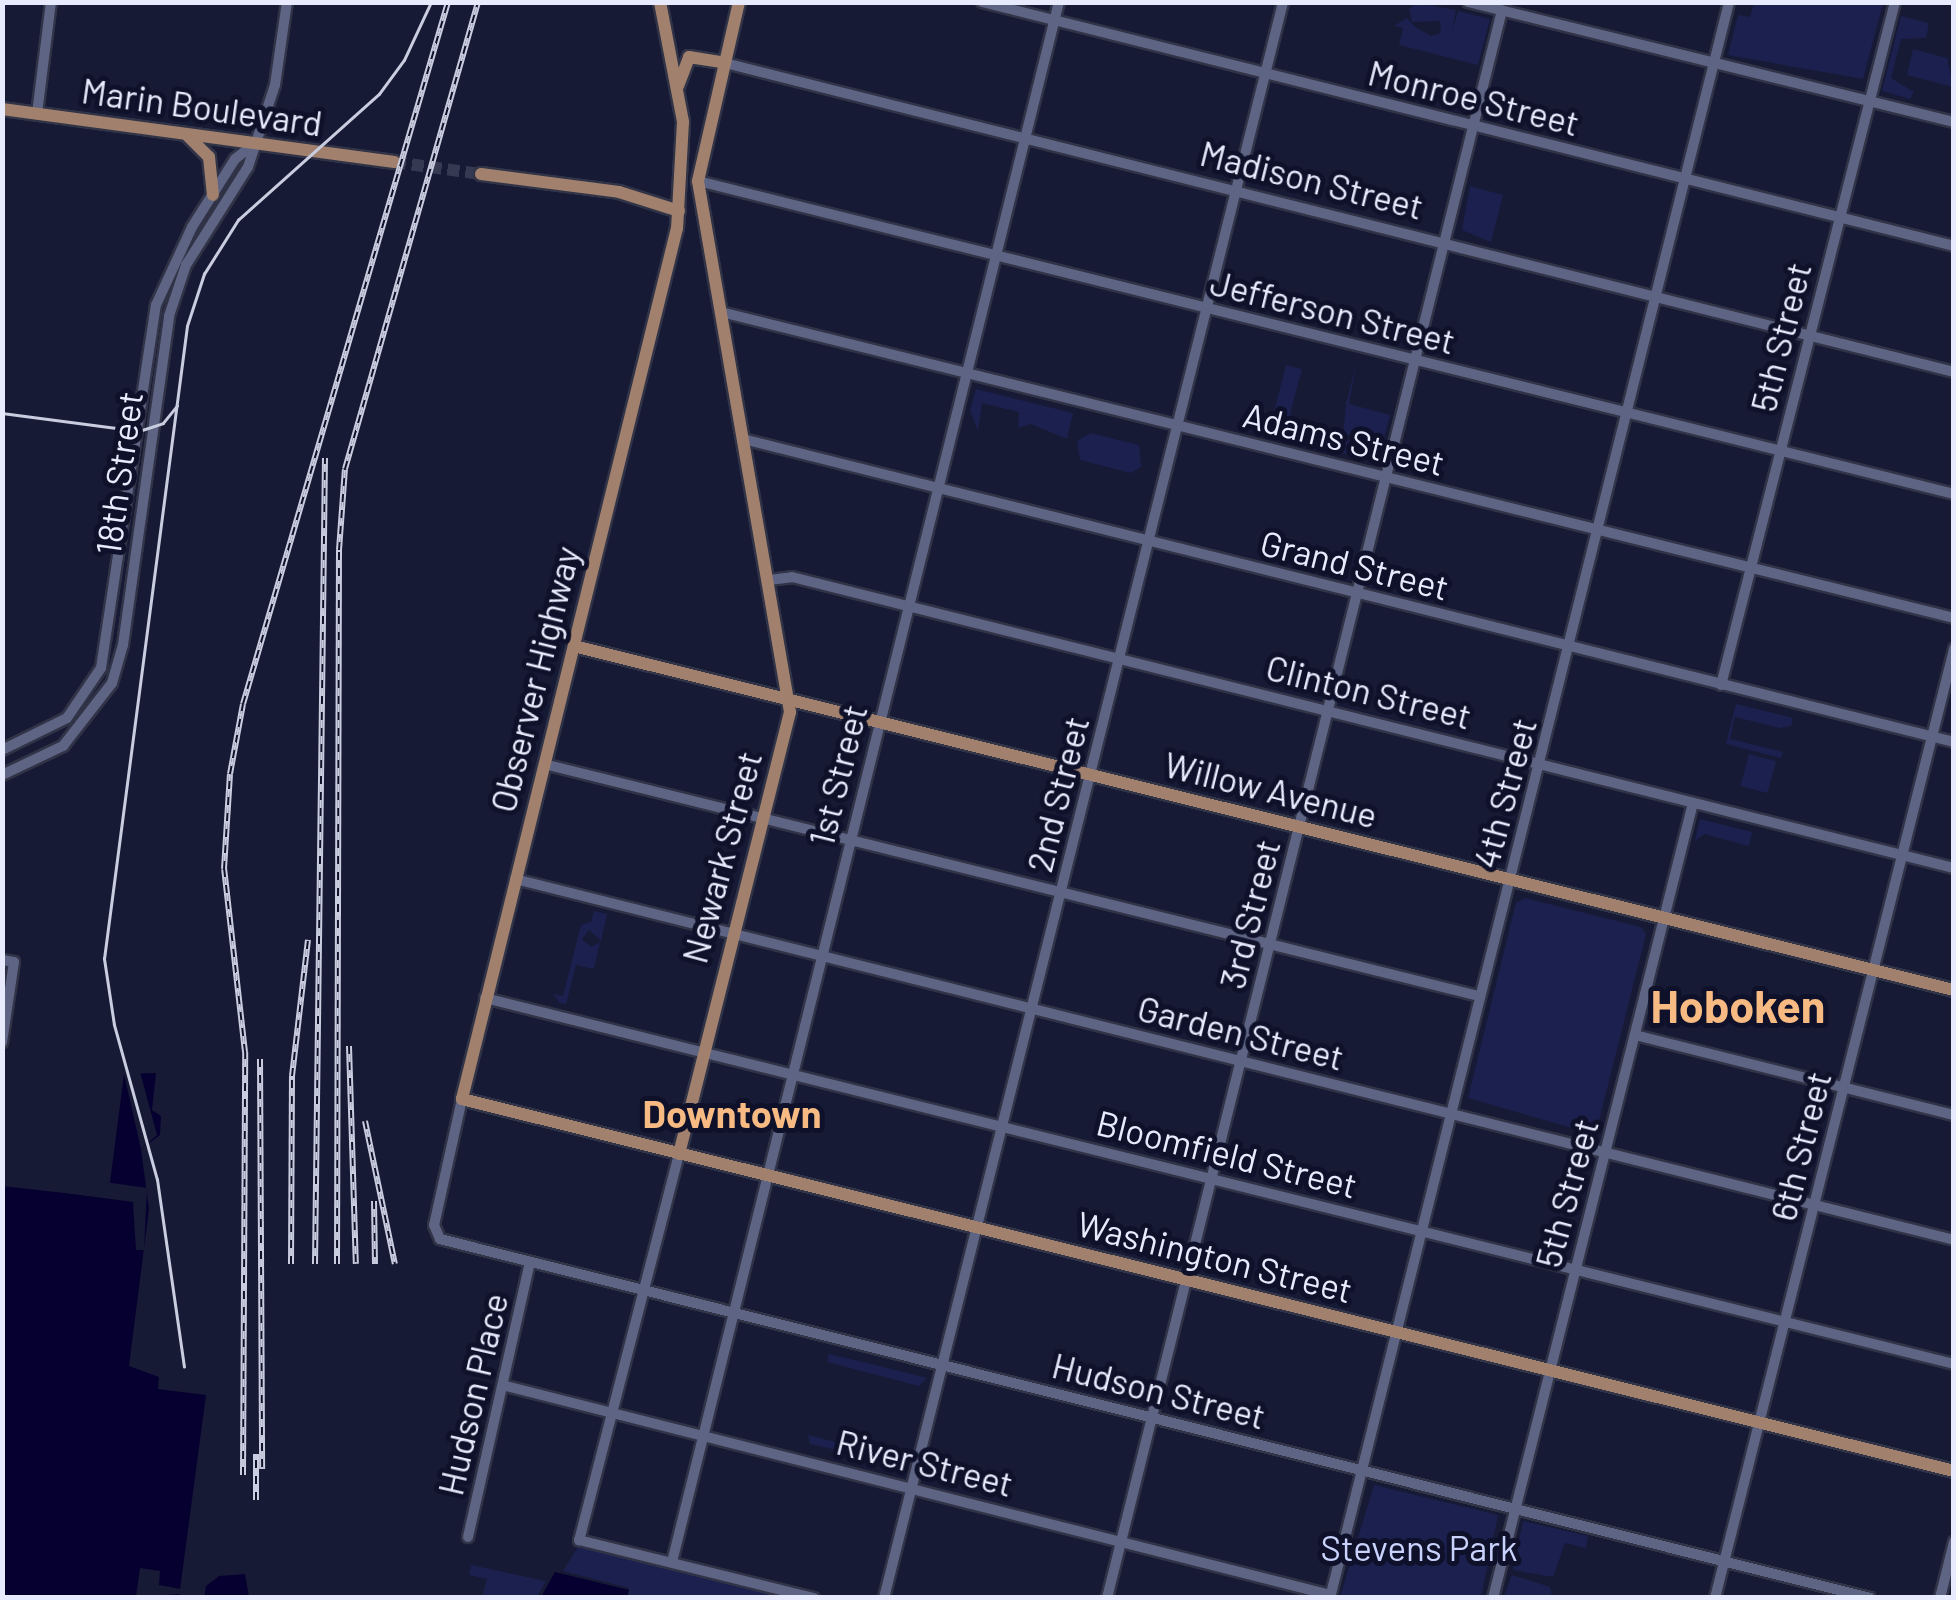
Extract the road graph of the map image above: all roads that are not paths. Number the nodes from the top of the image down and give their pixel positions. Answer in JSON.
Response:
{"nodes":[{"id":1,"x":51,"y":2,"type":"edge"},
{"id":2,"x":287,"y":2,"type":"edge"},
{"id":3,"x":660,"y":2,"type":"edge"},
{"id":4,"x":739,"y":2,"type":"edge"},
{"id":5,"x":982,"y":2,"type":"edge"},
{"id":6,"x":1059,"y":2,"type":"edge"},
{"id":7,"x":1283,"y":2,"type":"edge"},
{"id":8,"x":1468,"y":2,"type":"edge"},
{"id":9,"x":1728,"y":2,"type":"edge"},
{"id":10,"x":1895,"y":2,"type":"edge"},
{"id":11,"x":1502,"y":10,"type":"junction"},
{"id":12,"x":1055,"y":21,"type":"junction"},
{"id":13,"x":724,"y":62,"type":"junction"},
{"id":14,"x":1713,"y":63,"type":"junction"},
{"id":15,"x":1264,"y":73,"type":"junction"},
{"id":16,"x":677,"y":89,"type":"junction"},
{"id":17,"x":1868,"y":100,"type":"junction"},
{"id":18,"x":2,"y":109,"type":"edge"},
{"id":19,"x":36,"y":114,"type":"junction"},
{"id":20,"x":1954,"y":122,"type":"edge"},
{"id":21,"x":1473,"y":126,"type":"junction"},
{"id":22,"x":188,"y":135,"type":"junction"},
{"id":23,"x":1025,"y":138,"type":"junction"},
{"id":24,"x":255,"y":144,"type":"junction"},
{"id":25,"x":394,"y":162,"type":"tunnel mouth"},
{"id":26,"x":481,"y":174,"type":"tunnel mouth"},
{"id":27,"x":1685,"y":179,"type":"junction"},
{"id":28,"x":698,"y":181,"type":"junction"},
{"id":29,"x":1235,"y":190,"type":"junction"},
{"id":30,"x":213,"y":195,"type":"junction"},
{"id":31,"x":679,"y":211,"type":"junction"},
{"id":32,"x":1838,"y":216,"type":"junction"},
{"id":33,"x":1445,"y":243,"type":"junction"},
{"id":34,"x":1954,"y":246,"type":"edge"},
{"id":35,"x":995,"y":256,"type":"junction"},
{"id":36,"x":1656,"y":296,"type":"junction"},
{"id":37,"x":1206,"y":307,"type":"junction"},
{"id":38,"x":721,"y":312,"type":"junction"},
{"id":39,"x":1809,"y":334,"type":"junction"},
{"id":40,"x":1416,"y":360,"type":"junction"},
{"id":41,"x":968,"y":372,"type":"junction"},
{"id":42,"x":1954,"y":372,"type":"edge"},
{"id":43,"x":1625,"y":414,"type":"junction"},
{"id":44,"x":1176,"y":424,"type":"junction"},
{"id":45,"x":742,"y":439,"type":"junction"},
{"id":46,"x":1780,"y":452,"type":"junction"},
{"id":47,"x":1386,"y":477,"type":"junction"},
{"id":48,"x":131,"y":479,"type":"junction"},
{"id":49,"x":145,"y":480,"type":"junction"},
{"id":50,"x":938,"y":488,"type":"junction"},
{"id":51,"x":1954,"y":494,"type":"edge"},
{"id":52,"x":1595,"y":530,"type":"junction"},
{"id":53,"x":1148,"y":541,"type":"junction"},
{"id":54,"x":1751,"y":567,"type":"junction"},
{"id":55,"x":769,"y":580,"type":"junction"},
{"id":56,"x":1358,"y":593,"type":"junction"},
{"id":57,"x":908,"y":607,"type":"junction"},
{"id":58,"x":1954,"y":618,"type":"edge"},
{"id":59,"x":574,"y":646,"type":"junction"},
{"id":60,"x":1570,"y":646,"type":"junction"},
{"id":61,"x":1954,"y":649,"type":"edge"},
{"id":62,"x":1119,"y":658,"type":"junction"},
{"id":63,"x":1721,"y":685,"type":"junction"},
{"id":64,"x":790,"y":699,"type":"junction"},
{"id":65,"x":1330,"y":708,"type":"junction"},
{"id":66,"x":878,"y":722,"type":"junction"},
{"id":67,"x":1932,"y":736,"type":"junction"},
{"id":68,"x":1954,"y":742,"type":"edge"},
{"id":69,"x":2,"y":750,"type":"edge"},
{"id":70,"x":1540,"y":763,"type":"junction"},
{"id":71,"x":544,"y":764,"type":"junction"},
{"id":72,"x":1089,"y":774,"type":"junction"},
{"id":73,"x":2,"y":775,"type":"edge"},
{"id":74,"x":1693,"y":803,"type":"junction"},
{"id":75,"x":764,"y":817,"type":"junction"},
{"id":76,"x":1299,"y":827,"type":"junction"},
{"id":77,"x":850,"y":838,"type":"junction"},
{"id":78,"x":1902,"y":854,"type":"junction"},
{"id":79,"x":1954,"y":868,"type":"edge"},
{"id":80,"x":515,"y":879,"type":"junction"},
{"id":81,"x":1509,"y":879,"type":"junction"},
{"id":82,"x":1061,"y":892,"type":"junction"},
{"id":83,"x":1664,"y":917,"type":"junction"},
{"id":84,"x":732,"y":933,"type":"junction"},
{"id":85,"x":1270,"y":944,"type":"junction"},
{"id":86,"x":820,"y":955,"type":"junction"},
{"id":87,"x":8,"y":961,"type":"edge"},
{"id":88,"x":1873,"y":970,"type":"junction"},
{"id":89,"x":1954,"y":990,"type":"edge"},
{"id":90,"x":1480,"y":996,"type":"junction"},
{"id":91,"x":486,"y":998,"type":"junction"},
{"id":92,"x":1032,"y":1008,"type":"junction"},
{"id":93,"x":1635,"y":1035,"type":"junction"},
{"id":94,"x":2,"y":1042,"type":"edge"},
{"id":95,"x":703,"y":1052,"type":"junction"},
{"id":96,"x":1242,"y":1061,"type":"junction"},
{"id":97,"x":790,"y":1072,"type":"junction"},
{"id":98,"x":1843,"y":1086,"type":"junction"},
{"id":99,"x":462,"y":1100,"type":"junction"},
{"id":100,"x":1451,"y":1112,"type":"junction"},
{"id":101,"x":1954,"y":1115,"type":"edge"},
{"id":102,"x":1002,"y":1126,"type":"junction"},
{"id":103,"x":1605,"y":1153,"type":"junction"},
{"id":104,"x":679,"y":1154,"type":"junction"},
{"id":105,"x":765,"y":1175,"type":"junction"},
{"id":106,"x":1212,"y":1178,"type":"junction"},
{"id":107,"x":1814,"y":1205,"type":"junction"},
{"id":108,"x":977,"y":1228,"type":"junction"},
{"id":109,"x":1421,"y":1230,"type":"junction"},
{"id":110,"x":435,"y":1236,"type":"joint"},
{"id":111,"x":1954,"y":1240,"type":"edge"},
{"id":112,"x":530,"y":1262,"type":"junction"},
{"id":113,"x":1574,"y":1269,"type":"junction"},
{"id":114,"x":1185,"y":1280,"type":"junction"},
{"id":115,"x":644,"y":1290,"type":"junction"},
{"id":116,"x":733,"y":1313,"type":"junction"},
{"id":117,"x":1784,"y":1322,"type":"junction"},
{"id":118,"x":1396,"y":1332,"type":"junction"},
{"id":119,"x":1954,"y":1364,"type":"edge"},
{"id":120,"x":942,"y":1365,"type":"junction"},
{"id":121,"x":1548,"y":1370,"type":"junction"},
{"id":122,"x":506,"y":1386,"type":"junction"},
{"id":123,"x":613,"y":1412,"type":"junction"},
{"id":124,"x":1151,"y":1418,"type":"junction"},
{"id":125,"x":1760,"y":1422,"type":"junction"},
{"id":126,"x":703,"y":1435,"type":"junction"},
{"id":127,"x":1362,"y":1468,"type":"junction"},
{"id":128,"x":1954,"y":1470,"type":"edge"},
{"id":129,"x":912,"y":1486,"type":"junction"},
{"id":130,"x":1514,"y":1508,"type":"junction"},
{"id":131,"x":468,"y":1537,"type":"dead end"},
{"id":132,"x":1121,"y":1541,"type":"junction"},
{"id":133,"x":1954,"y":1542,"type":"edge"},
{"id":134,"x":1725,"y":1560,"type":"junction"},
{"id":135,"x":672,"y":1562,"type":"junction"},
{"id":136,"x":1330,"y":1596,"type":"edge"},
{"id":137,"x":814,"y":1598,"type":"edge"},
{"id":138,"x":884,"y":1598,"type":"edge"},
{"id":139,"x":1107,"y":1598,"type":"edge"},
{"id":140,"x":1494,"y":1598,"type":"edge"},
{"id":141,"x":1715,"y":1598,"type":"edge"},
{"id":142,"x":1870,"y":1598,"type":"edge"},
{"id":143,"x":1940,"y":1598,"type":"edge"}],
"edges":[{"from":1,"to":19,"type":"street"},
{"from":2,"to":24,"type":"street","name":"18th Street"},
{"from":3,"to":16,"type":"main road"},
{"from":4,"to":13,"type":"main road"},
{"from":5,"to":12,"type":"street","name":"Monroe Street"},
{"from":6,"to":12,"type":"street","name":"1st Street"},
{"from":7,"to":15,"type":"street","name":"2nd Street"},
{"from":8,"to":11,"type":"street"},
{"from":9,"to":14,"type":"street","name":"4th Street"},
{"from":10,"to":17,"type":"street","name":"5th Street"},
{"from":11,"to":14,"type":"street"},
{"from":11,"to":21,"type":"street","name":"3rd Street"},
{"from":12,"to":15,"type":"street","name":"Monroe Street"},
{"from":12,"to":23,"type":"street","name":"1st Street"},
{"from":13,"to":16,"type":"main road","name":"Madison Street"},
{"from":13,"to":23,"type":"street","name":"Madison Street"},
{"from":13,"to":28,"type":"main road"},
{"from":14,"to":17,"type":"street"},
{"from":14,"to":27,"type":"street","name":"4th Street"},
{"from":15,"to":21,"type":"street","name":"Monroe Street"},
{"from":15,"to":29,"type":"street","name":"2nd Street"},
{"from":16,"to":31,"type":"main road","name":"Observer Highway"},
{"from":17,"to":20,"type":"street"},
{"from":17,"to":32,"type":"street","name":"5th Street"},
{"from":18,"to":19,"type":"main road","name":"Marin Boulevard"},
{"from":19,"to":22,"type":"main road","name":"Marin Boulevard"},
{"from":21,"to":27,"type":"street","name":"Monroe Street"},
{"from":21,"to":33,"type":"street","name":"3rd Street"},
{"from":22,"to":24,"type":"main road","name":"Marin Boulevard"},
{"from":22,"to":30,"type":"main road"},
{"from":23,"to":29,"type":"street","name":"Madison Street"},
{"from":23,"to":35,"type":"street","name":"1st Street"},
{"from":24,"to":25,"type":"main road","name":"Marin Boulevard"},
{"from":24,"to":30,"type":"street","name":"18th Street"},
{"from":24,"to":49,"type":"street","name":"18th Street"},
{"from":26,"to":31,"type":"main road"},
{"from":27,"to":32,"type":"street","name":"Monroe Street"},
{"from":27,"to":36,"type":"street","name":"4th Street"},
{"from":28,"to":35,"type":"street","name":"Jefferson Street"},
{"from":28,"to":38,"type":"main road","name":"Newark Street"},
{"from":29,"to":33,"type":"street","name":"Madison Street"},
{"from":29,"to":37,"type":"street","name":"2nd Street"},
{"from":30,"to":48,"type":"street","name":"18th Street"},
{"from":31,"to":59,"type":"main road","name":"Observer Highway"},
{"from":32,"to":34,"type":"street","name":"Monroe Street"},
{"from":32,"to":39,"type":"street","name":"5th Street"},
{"from":33,"to":36,"type":"street","name":"Madison Street"},
{"from":33,"to":40,"type":"street","name":"3rd Street"},
{"from":35,"to":37,"type":"street","name":"Jefferson Street"},
{"from":35,"to":41,"type":"street","name":"1st Street"},
{"from":36,"to":39,"type":"street","name":"Madison Street"},
{"from":36,"to":43,"type":"street","name":"4th Street"},
{"from":37,"to":40,"type":"street","name":"Jefferson Street"},
{"from":37,"to":44,"type":"street","name":"2nd Street"},
{"from":38,"to":41,"type":"street","name":"Adams Street"},
{"from":38,"to":45,"type":"main road","name":"Newark Street"},
{"from":39,"to":42,"type":"street","name":"Madison Street"},
{"from":39,"to":46,"type":"street","name":"5th Street"},
{"from":40,"to":43,"type":"street","name":"Jefferson Street"},
{"from":40,"to":47,"type":"street","name":"3rd Street"},
{"from":41,"to":44,"type":"street","name":"Adams Street"},
{"from":41,"to":50,"type":"street","name":"1st Street"},
{"from":43,"to":46,"type":"street","name":"Jefferson Street"},
{"from":43,"to":52,"type":"street","name":"4th Street"},
{"from":44,"to":47,"type":"street","name":"Adams Street"},
{"from":44,"to":53,"type":"street","name":"2nd Street"},
{"from":45,"to":50,"type":"street","name":"Grand Street"},
{"from":45,"to":55,"type":"main road","name":"Newark Street"},
{"from":46,"to":51,"type":"street","name":"Jefferson Street"},
{"from":46,"to":54,"type":"street","name":"5th Street"},
{"from":47,"to":52,"type":"street","name":"Adams Street"},
{"from":47,"to":56,"type":"street","name":"3rd Street"},
{"from":48,"to":49,"type":"street"},
{"from":48,"to":69,"type":"street","name":"18th Street"},
{"from":49,"to":73,"type":"street","name":"18th Street"},
{"from":50,"to":53,"type":"street","name":"Grand Street"},
{"from":50,"to":57,"type":"street","name":"1st Street"},
{"from":52,"to":54,"type":"street","name":"Adams Street"},
{"from":52,"to":60,"type":"street","name":"4th Street"},
{"from":53,"to":56,"type":"street","name":"Grand Street"},
{"from":53,"to":62,"type":"street","name":"2nd Street"},
{"from":54,"to":58,"type":"street","name":"Adams Street"},
{"from":54,"to":63,"type":"street","name":"5th Street"},
{"from":55,"to":57,"type":"street","name":"Clinton Street"},
{"from":55,"to":64,"type":"main road","name":"Newark Street"},
{"from":56,"to":60,"type":"street","name":"Grand Street"},
{"from":56,"to":65,"type":"street","name":"3rd Street"},
{"from":57,"to":62,"type":"street","name":"Clinton Street"},
{"from":57,"to":66,"type":"street","name":"1st Street"},
{"from":59,"to":64,"type":"main road","name":"Willow Avenue"},
{"from":59,"to":71,"type":"main road","name":"Observer Highway"},
{"from":60,"to":63,"type":"street","name":"Grand Street"},
{"from":60,"to":70,"type":"street","name":"4th Street"},
{"from":61,"to":67,"type":"street","name":"6th Street"},
{"from":62,"to":65,"type":"street","name":"Clinton Street"},
{"from":62,"to":72,"type":"street","name":"2nd Street"},
{"from":63,"to":67,"type":"street","name":"Grand Street"},
{"from":64,"to":66,"type":"main road","name":"Willow Avenue"},
{"from":64,"to":75,"type":"main road","name":"Newark Street"},
{"from":65,"to":70,"type":"street","name":"Clinton Street"},
{"from":65,"to":76,"type":"street","name":"3rd Street"},
{"from":66,"to":72,"type":"main road","name":"Willow Avenue"},
{"from":66,"to":77,"type":"street","name":"1st Street"},
{"from":67,"to":68,"type":"street","name":"Grand Street"},
{"from":67,"to":78,"type":"street","name":"6th Street"},
{"from":70,"to":74,"type":"street","name":"Clinton Street"},
{"from":70,"to":81,"type":"street","name":"4th Street"},
{"from":71,"to":75,"type":"street"},
{"from":71,"to":80,"type":"main road","name":"Observer Highway"},
{"from":72,"to":76,"type":"main road","name":"Willow Avenue"},
{"from":72,"to":82,"type":"street","name":"2nd Street"},
{"from":74,"to":78,"type":"street","name":"Clinton Street"},
{"from":74,"to":83,"type":"street","name":"5th Street"},
{"from":75,"to":77,"type":"street"},
{"from":75,"to":84,"type":"main road","name":"Newark Street"},
{"from":76,"to":81,"type":"main road","name":"Willow Avenue"},
{"from":76,"to":85,"type":"street","name":"3rd Street"},
{"from":77,"to":82,"type":"street"},
{"from":77,"to":86,"type":"street","name":"1st Street"},
{"from":78,"to":79,"type":"street","name":"Clinton Street"},
{"from":78,"to":88,"type":"street","name":"6th Street"},
{"from":80,"to":84,"type":"street","name":"Garden Street"},
{"from":80,"to":91,"type":"main road","name":"Observer Highway"},
{"from":81,"to":83,"type":"main road","name":"Willow Avenue"},
{"from":81,"to":90,"type":"street","name":"4th Street"},
{"from":82,"to":85,"type":"street"},
{"from":82,"to":92,"type":"street","name":"2nd Street"},
{"from":83,"to":88,"type":"main road","name":"Willow Avenue"},
{"from":83,"to":93,"type":"street","name":"5th Street"},
{"from":84,"to":86,"type":"street","name":"Garden Street"},
{"from":84,"to":95,"type":"main road","name":"Newark Street"},
{"from":85,"to":90,"type":"street"},
{"from":85,"to":96,"type":"street","name":"3rd Street"},
{"from":86,"to":92,"type":"street","name":"Garden Street"},
{"from":86,"to":97,"type":"street","name":"1st Street"},
{"from":87,"to":94,"type":"street"},
{"from":88,"to":89,"type":"main road","name":"Willow Avenue"},
{"from":88,"to":98,"type":"street","name":"6th Street"},
{"from":90,"to":100,"type":"street","name":"4th Street"},
{"from":91,"to":95,"type":"street","name":"Bloomfield Street"},
{"from":91,"to":99,"type":"main road","name":"Observer Highway"},
{"from":92,"to":96,"type":"street","name":"Garden Street"},
{"from":92,"to":102,"type":"street","name":"2nd Street"},
{"from":93,"to":98,"type":"street"},
{"from":93,"to":103,"type":"street","name":"5th Street"},
{"from":95,"to":97,"type":"street","name":"Bloomfield Street"},
{"from":95,"to":104,"type":"main road","name":"Newark Street"},
{"from":96,"to":100,"type":"street","name":"Garden Street"},
{"from":96,"to":106,"type":"street","name":"3rd Street"},
{"from":97,"to":102,"type":"street","name":"Bloomfield Street"},
{"from":97,"to":105,"type":"street","name":"1st Street"},
{"from":98,"to":101,"type":"street"},
{"from":98,"to":107,"type":"street","name":"6th Street"},
{"from":99,"to":104,"type":"main road","name":"Washington Street"},
{"from":99,"to":110,"type":"street","name":"Observer Highway"},
{"from":100,"to":103,"type":"street","name":"Garden Street"},
{"from":100,"to":109,"type":"street","name":"4th Street"},
{"from":102,"to":106,"type":"street","name":"Bloomfield Street"},
{"from":102,"to":108,"type":"street","name":"2nd Street"},
{"from":103,"to":107,"type":"street","name":"Garden Street"},
{"from":103,"to":113,"type":"street","name":"5th Street"},
{"from":104,"to":105,"type":"main road","name":"Washington Street"},
{"from":104,"to":115,"type":"street","name":"Newark Street"},
{"from":105,"to":108,"type":"main road","name":"Washington Street"},
{"from":105,"to":116,"type":"street","name":"1st Street"},
{"from":106,"to":109,"type":"street","name":"Bloomfield Street"},
{"from":106,"to":114,"type":"street","name":"3rd Street"},
{"from":107,"to":111,"type":"street","name":"Garden Street"},
{"from":107,"to":117,"type":"street","name":"6th Street"},
{"from":108,"to":114,"type":"main road","name":"Washington Street"},
{"from":108,"to":120,"type":"street","name":"2nd Street"},
{"from":109,"to":113,"type":"street","name":"Bloomfield Street"},
{"from":109,"to":118,"type":"street","name":"4th Street"},
{"from":110,"to":112,"type":"street","name":"Hudson Street"},
{"from":112,"to":115,"type":"street","name":"Hudson Street"},
{"from":112,"to":122,"type":"street","name":"Hudson Place"},
{"from":113,"to":117,"type":"street","name":"Bloomfield Street"},
{"from":113,"to":121,"type":"street","name":"5th Street"},
{"from":114,"to":118,"type":"main road","name":"Washington Street"},
{"from":114,"to":124,"type":"street","name":"3rd Street"},
{"from":115,"to":116,"type":"street","name":"Hudson Street"},
{"from":115,"to":123,"type":"street","name":"Newark Street"},
{"from":116,"to":120,"type":"street","name":"Hudson Street"},
{"from":116,"to":126,"type":"street","name":"1st Street"},
{"from":117,"to":119,"type":"street","name":"Bloomfield Street"},
{"from":117,"to":125,"type":"street","name":"6th Street"},
{"from":118,"to":121,"type":"main road","name":"Washington Street"},
{"from":118,"to":127,"type":"street","name":"4th Street"},
{"from":120,"to":124,"type":"street","name":"Hudson Street"},
{"from":120,"to":129,"type":"street","name":"2nd Street"},
{"from":121,"to":125,"type":"main road","name":"Washington Street"},
{"from":121,"to":130,"type":"street","name":"5th Street"},
{"from":122,"to":123,"type":"street","name":"River Street"},
{"from":122,"to":131,"type":"street","name":"Hudson Place"},
{"from":123,"to":126,"type":"street","name":"River Street"},
{"from":123,"to":135,"type":"street","name":"Newark Street"},
{"from":124,"to":127,"type":"street","name":"Hudson Street"},
{"from":124,"to":132,"type":"street","name":"3rd Street"},
{"from":125,"to":128,"type":"main road","name":"Washington Street"},
{"from":125,"to":134,"type":"street","name":"6th Street"},
{"from":126,"to":129,"type":"street","name":"River Street"},
{"from":126,"to":135,"type":"street","name":"1st Street"},
{"from":127,"to":130,"type":"street","name":"Hudson Street"},
{"from":127,"to":136,"type":"street","name":"4th Street"},
{"from":129,"to":132,"type":"street","name":"River Street"},
{"from":129,"to":138,"type":"street","name":"2nd Street"},
{"from":130,"to":134,"type":"street","name":"Hudson Street"},
{"from":130,"to":140,"type":"street","name":"5th Street"},
{"from":132,"to":136,"type":"street","name":"River Street"},
{"from":132,"to":139,"type":"street","name":"3rd Street"},
{"from":133,"to":143,"type":"street"},
{"from":134,"to":141,"type":"street","name":"6th Street"},
{"from":134,"to":142,"type":"street","name":"Hudson Street"},
{"from":135,"to":137,"type":"street"}]}
